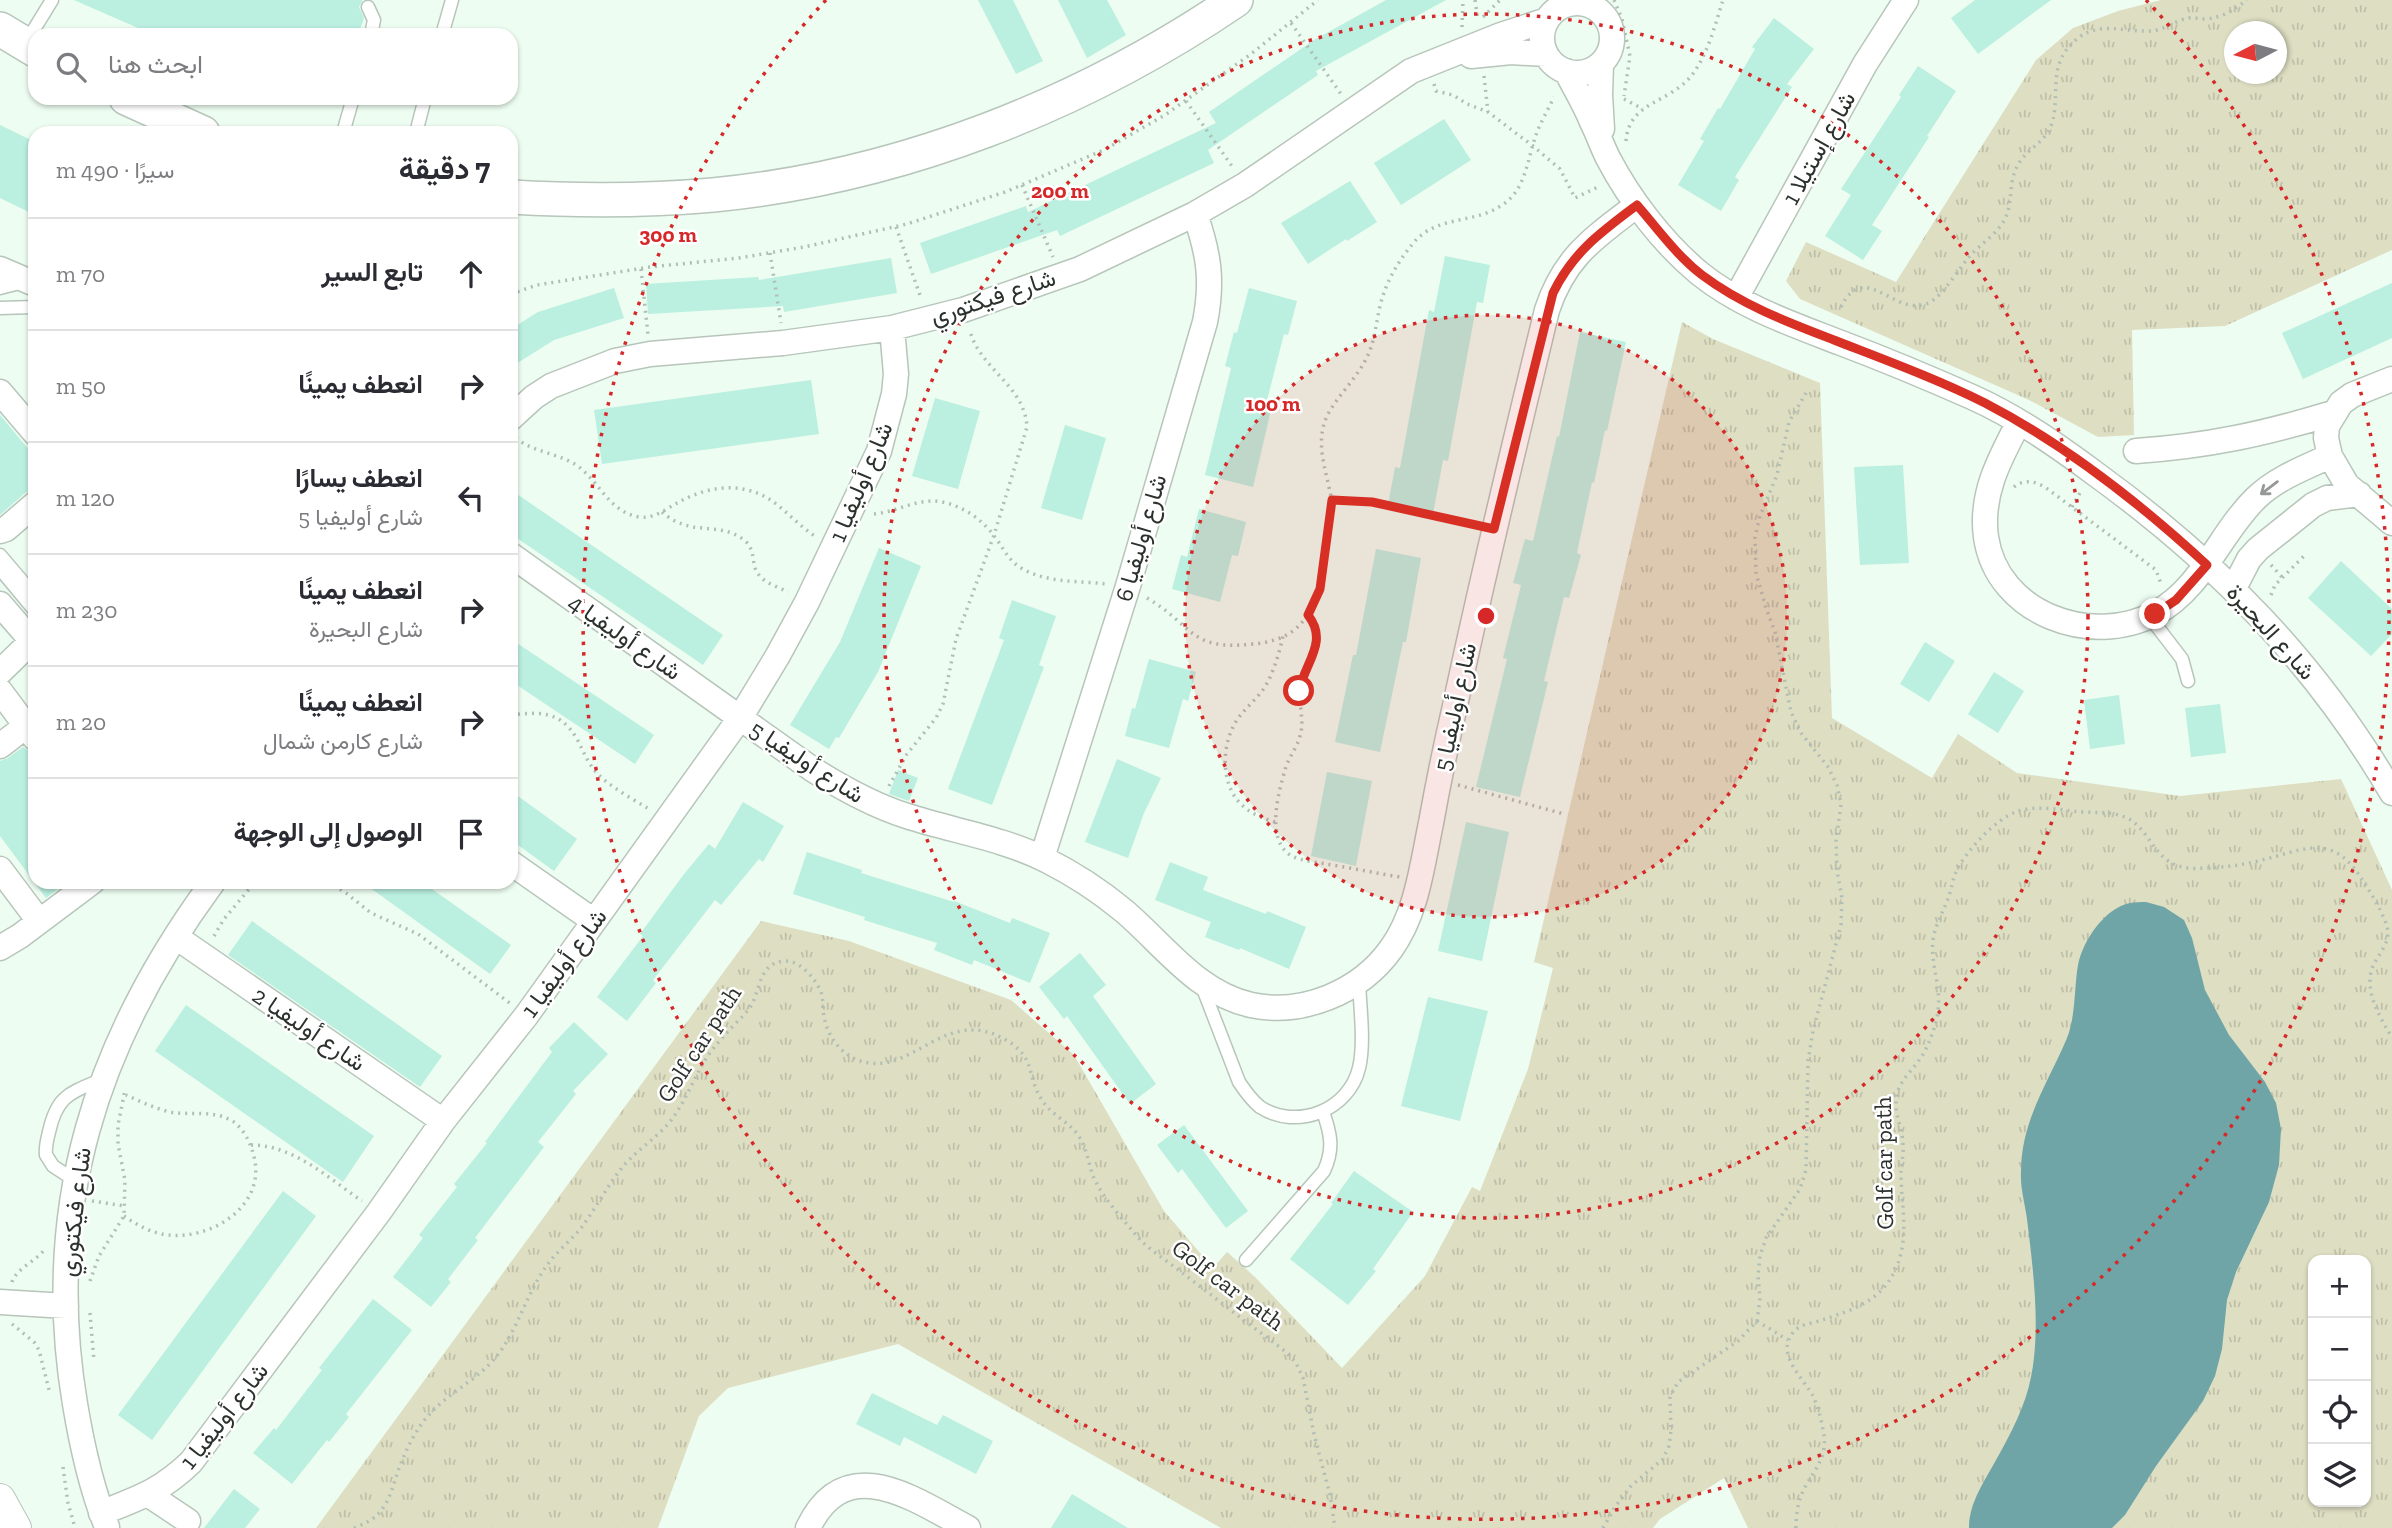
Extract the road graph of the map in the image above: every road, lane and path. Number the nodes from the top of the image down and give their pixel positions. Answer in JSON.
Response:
{"nodes":[{"id":1,"x":52,"y":0,"type":"edge"},
{"id":2,"x":452,"y":0,"type":"edge"},
{"id":3,"x":1236,"y":0,"type":"edge"},
{"id":4,"x":1318,"y":0,"type":"edge"},
{"id":5,"x":1463,"y":0,"type":"edge"},
{"id":6,"x":1723,"y":0,"type":"edge"},
{"id":7,"x":1906,"y":0,"type":"edge"},
{"id":8,"x":2247,"y":0,"type":"edge"},
{"id":9,"x":1602,"y":3,"type":"edge"},
{"id":10,"x":368,"y":7,"type":"dead end"},
{"id":11,"x":1560,"y":8,"type":"edge"},
{"id":12,"x":1291,"y":23,"type":"junction"},
{"id":13,"x":30,"y":28,"type":"edge"},
{"id":14,"x":372,"y":28,"type":"edge"},
{"id":15,"x":444,"y":28,"type":"edge"},
{"id":16,"x":1460,"y":31,"type":"dead end"},
{"id":17,"x":1546,"y":54,"type":"junction"},
{"id":18,"x":1432,"y":61,"type":"junction"},
{"id":19,"x":1601,"y":64,"type":"junction"},
{"id":20,"x":1566,"y":71,"type":"junction"},
{"id":21,"x":1624,"y":99,"type":"junction"},
{"id":22,"x":1186,"y":101,"type":"junction"},
{"id":23,"x":141,"y":105,"type":"edge"},
{"id":24,"x":351,"y":105,"type":"edge"},
{"id":25,"x":423,"y":105,"type":"edge"},
{"id":26,"x":1622,"y":108,"type":"dead end"},
{"id":27,"x":1643,"y":109,"type":"junction"},
{"id":28,"x":1353,"y":110,"type":"junction"},
{"id":29,"x":186,"y":126,"type":"edge"},
{"id":30,"x":345,"y":126,"type":"edge"},
{"id":31,"x":418,"y":126,"type":"edge"},
{"id":32,"x":1532,"y":146,"type":"junction"},
{"id":33,"x":1613,"y":167,"type":"junction"},
{"id":34,"x":1022,"y":185,"type":"junction"},
{"id":35,"x":1245,"y":185,"type":"junction"},
{"id":36,"x":518,"y":197,"type":"edge"},
{"id":37,"x":1637,"y":205,"type":"junction"},
{"id":38,"x":1195,"y":214,"type":"junction"},
{"id":39,"x":896,"y":226,"type":"junction"},
{"id":40,"x":770,"y":253,"type":"junction"},
{"id":41,"x":641,"y":269,"type":"junction"},
{"id":42,"x":0,"y":270,"type":"edge"},
{"id":43,"x":1061,"y":275,"type":"junction"},
{"id":44,"x":28,"y":281,"type":"edge"},
{"id":45,"x":28,"y":283,"type":"edge"},
{"id":46,"x":0,"y":288,"type":"edge"},
{"id":47,"x":518,"y":292,"type":"edge"},
{"id":48,"x":1736,"y":298,"type":"junction"},
{"id":49,"x":28,"y":307,"type":"edge"},
{"id":50,"x":1841,"y":307,"type":"dead end"},
{"id":51,"x":0,"y":308,"type":"edge"},
{"id":52,"x":963,"y":310,"type":"junction"},
{"id":53,"x":929,"y":319,"type":"junction"},
{"id":54,"x":892,"y":328,"type":"junction"},
{"id":55,"x":783,"y":343,"type":"junction"},
{"id":56,"x":650,"y":354,"type":"junction"},
{"id":57,"x":2392,"y":379,"type":"edge"},
{"id":58,"x":0,"y":392,"type":"edge"},
{"id":59,"x":1806,"y":393,"type":"dead end"},
{"id":60,"x":2333,"y":413,"type":"junction"},
{"id":61,"x":518,"y":418,"type":"edge"},
{"id":62,"x":2019,"y":422,"type":"junction"},
{"id":63,"x":28,"y":425,"type":"edge"},
{"id":64,"x":518,"y":434,"type":"edge"},
{"id":65,"x":2136,"y":451,"type":"dead end"},
{"id":66,"x":2330,"y":456,"type":"junction"},
{"id":67,"x":1991,"y":482,"type":"junction"},
{"id":68,"x":2359,"y":494,"type":"junction"},
{"id":69,"x":1332,"y":500,"type":"junction"},
{"id":70,"x":851,"y":508,"type":"junction"},
{"id":71,"x":28,"y":511,"type":"edge"},
{"id":72,"x":662,"y":512,"type":"junction"},
{"id":73,"x":2392,"y":523,"type":"edge"},
{"id":74,"x":1494,"y":529,"type":"junction"},
{"id":75,"x":0,"y":531,"type":"edge"},
{"id":76,"x":994,"y":535,"type":"junction"},
{"id":77,"x":832,"y":549,"type":"junction"},
{"id":78,"x":0,"y":555,"type":"edge"},
{"id":79,"x":518,"y":560,"type":"edge"},
{"id":80,"x":2207,"y":565,"type":"junction"},
{"id":81,"x":0,"y":569,"type":"edge"},
{"id":82,"x":1128,"y":586,"type":"junction"},
{"id":83,"x":28,"y":588,"type":"edge"},
{"id":84,"x":2234,"y":588,"type":"junction"},
{"id":85,"x":807,"y":602,"type":"junction"},
{"id":86,"x":28,"y":603,"type":"edge"},
{"id":87,"x":0,"y":604,"type":"edge"},
{"id":88,"x":2155,"y":613,"type":"junction"},
{"id":89,"x":1308,"y":615,"type":"junction"},
{"id":90,"x":28,"y":635,"type":"edge"},
{"id":91,"x":1283,"y":636,"type":"junction"},
{"id":92,"x":28,"y":645,"type":"edge"},
{"id":93,"x":0,"y":672,"type":"edge"},
{"id":94,"x":2188,"y":681,"type":"dead end"},
{"id":95,"x":21,"y":715,"type":"edge"},
{"id":96,"x":518,"y":715,"type":"edge"},
{"id":97,"x":740,"y":718,"type":"junction"},
{"id":98,"x":0,"y":746,"type":"edge"},
{"id":99,"x":1439,"y":780,"type":"junction"},
{"id":100,"x":2392,"y":793,"type":"edge"},
{"id":101,"x":878,"y":806,"type":"junction"},
{"id":102,"x":1564,"y":814,"type":"dead end"},
{"id":103,"x":667,"y":821,"type":"junction"},
{"id":104,"x":1275,"y":822,"type":"junction"},
{"id":105,"x":1042,"y":858,"type":"junction"},
{"id":106,"x":518,"y":868,"type":"edge"},
{"id":107,"x":0,"y":869,"type":"edge"},
{"id":108,"x":1419,"y":880,"type":"junction"},
{"id":109,"x":82,"y":889,"type":"edge"},
{"id":110,"x":208,"y":889,"type":"edge"},
{"id":111,"x":249,"y":889,"type":"edge"},
{"id":112,"x":339,"y":889,"type":"edge"},
{"id":113,"x":39,"y":921,"type":"junction"},
{"id":114,"x":594,"y":921,"type":"junction"},
{"id":115,"x":2390,"y":930,"type":"edge"},
{"id":116,"x":176,"y":937,"type":"junction"},
{"id":117,"x":0,"y":948,"type":"edge"},
{"id":118,"x":207,"y":959,"type":"junction"},
{"id":119,"x":1200,"y":982,"type":"junction"},
{"id":120,"x":1359,"y":982,"type":"junction"},
{"id":121,"x":526,"y":1016,"type":"junction"},
{"id":122,"x":2392,"y":1038,"type":"edge"},
{"id":123,"x":106,"y":1071,"type":"junction"},
{"id":124,"x":126,"y":1095,"type":"junction"},
{"id":125,"x":1323,"y":1112,"type":"junction"},
{"id":126,"x":443,"y":1121,"type":"junction"},
{"id":127,"x":251,"y":1145,"type":"junction"},
{"id":128,"x":76,"y":1181,"type":"junction"},
{"id":129,"x":379,"y":1212,"type":"junction"},
{"id":130,"x":124,"y":1216,"type":"junction"},
{"id":131,"x":1246,"y":1260,"type":"dead end"},
{"id":132,"x":77,"y":1298,"type":"junction"},
{"id":133,"x":4,"y":1299,"type":"edge"},
{"id":134,"x":1757,"y":1321,"type":"junction"},
{"id":135,"x":1788,"y":1340,"type":"junction"},
{"id":136,"x":94,"y":1368,"type":"dead end"},
{"id":137,"x":50,"y":1395,"type":"dead end"},
{"id":138,"x":62,"y":1458,"type":"dead end"},
{"id":139,"x":149,"y":1495,"type":"junction"},
{"id":140,"x":0,"y":1499,"type":"edge"},
{"id":141,"x":104,"y":1520,"type":"edge"},
{"id":142,"x":188,"y":1521,"type":"dead end"},
{"id":143,"x":16,"y":1528,"type":"edge"},
{"id":144,"x":75,"y":1528,"type":"edge"},
{"id":145,"x":354,"y":1528,"type":"edge"},
{"id":146,"x":808,"y":1528,"type":"edge"},
{"id":147,"x":968,"y":1528,"type":"edge"},
{"id":148,"x":1335,"y":1528,"type":"edge"},
{"id":149,"x":1603,"y":1528,"type":"edge"},
{"id":150,"x":1796,"y":1528,"type":"edge"}],
"edges":[{"from":1,"to":13,"type":"lane"},
{"from":2,"to":15,"type":"lane"},
{"from":3,"to":36,"type":"main road"},
{"from":4,"to":12,"type":"path"},
{"from":5,"to":16,"type":"path"},
{"from":6,"to":27,"type":"path"},
{"from":7,"to":48,"type":"street","name":"شارع إستيلا 1"},
{"from":8,"to":50,"type":"path"},
{"from":9,"to":11,"type":"street"},
{"from":9,"to":19,"type":"street"},
{"from":9,"to":21,"type":"path"},
{"from":10,"to":14,"type":"lane"},
{"from":11,"to":17,"type":"street"},
{"from":11,"to":18,"type":"street","name":"شارع فيكتوري"},
{"from":12,"to":22,"type":"path"},
{"from":12,"to":28,"type":"path"},
{"from":17,"to":18,"type":"street","name":"شارع فيكتوري"},
{"from":17,"to":20,"type":"street"},
{"from":18,"to":28,"type":"street","name":"شارع فيكتوري"},
{"from":18,"to":32,"type":"path"},
{"from":19,"to":20,"type":"street"},
{"from":19,"to":33,"type":"street","name":"شارع البحيرة"},
{"from":20,"to":32,"type":"path"},
{"from":20,"to":33,"type":"street","name":"شارع البحيرة"},
{"from":21,"to":26,"type":"path"},
{"from":21,"to":27,"type":"path"},
{"from":22,"to":34,"type":"path"},
{"from":22,"to":35,"type":"path"},
{"from":23,"to":29,"type":"main road"},
{"from":24,"to":30,"type":"lane"},
{"from":25,"to":31,"type":"lane"},
{"from":27,"to":33,"type":"path"},
{"from":28,"to":35,"type":"street","name":"شارع فيكتوري"},
{"from":32,"to":33,"type":"path"},
{"from":32,"to":69,"type":"path"},
{"from":33,"to":37,"type":"street","name":"شارع البحيرة"},
{"from":34,"to":39,"type":"path"},
{"from":34,"to":43,"type":"path"},
{"from":35,"to":38,"type":"street","name":"شارع فيكتوري"},
{"from":37,"to":48,"type":"street","name":"شارع البحيرة"},
{"from":37,"to":74,"type":"street","name":"شارع أوليفيا 5"},
{"from":38,"to":43,"type":"street","name":"شارع فيكتوري"},
{"from":38,"to":82,"type":"street","name":"شارع أوليفيا 6"},
{"from":39,"to":40,"type":"path"},
{"from":39,"to":53,"type":"path"},
{"from":40,"to":41,"type":"path"},
{"from":40,"to":55,"type":"path"},
{"from":41,"to":47,"type":"path"},
{"from":41,"to":56,"type":"path"},
{"from":42,"to":44,"type":"street"},
{"from":43,"to":52,"type":"street","name":"شارع فيكتوري"},
{"from":45,"to":46,"type":"lane"},
{"from":48,"to":62,"type":"street","name":"شارع البحيرة"},
{"from":49,"to":51,"type":"lane"},
{"from":52,"to":53,"type":"street","name":"شارع فيكتوري"},
{"from":52,"to":76,"type":"path"},
{"from":53,"to":54,"type":"street","name":"شارع فيكتوري"},
{"from":54,"to":55,"type":"street","name":"شارع فيكتوري"},
{"from":54,"to":70,"type":"street","name":"شارع أوليفيا 1"},
{"from":55,"to":56,"type":"street","name":"شارع فيكتوري"},
{"from":56,"to":61,"type":"street","name":"شارع فيكتوري"},
{"from":57,"to":60,"type":"street"},
{"from":58,"to":63,"type":"street"},
{"from":59,"to":134,"type":"path"},
{"from":60,"to":65,"type":"street"},
{"from":60,"to":66,"type":"street"},
{"from":62,"to":67,"type":"street"},
{"from":62,"to":80,"type":"street","name":"شارع البحيرة"},
{"from":64,"to":72,"type":"path"},
{"from":66,"to":68,"type":"street"},
{"from":66,"to":80,"type":"street","one_way":true},
{"from":67,"to":88,"type":"path"},
{"from":67,"to":88,"type":"street"},
{"from":68,"to":73,"type":"street"},
{"from":68,"to":84,"type":"street"},
{"from":69,"to":74,"type":"path"},
{"from":69,"to":89,"type":"path"},
{"from":70,"to":76,"type":"path"},
{"from":70,"to":77,"type":"street","name":"شارع أوليفيا 1"},
{"from":71,"to":75,"type":"street"},
{"from":72,"to":77,"type":"path"},
{"from":72,"to":85,"type":"path"},
{"from":74,"to":99,"type":"street","name":"شارع أوليفيا 5"},
{"from":76,"to":82,"type":"path"},
{"from":76,"to":101,"type":"path"},
{"from":77,"to":85,"type":"street","name":"شارع أوليفيا 1"},
{"from":78,"to":83,"type":"lane"},
{"from":79,"to":97,"type":"street","name":"شارع أوليفيا 4"},
{"from":80,"to":84,"type":"street","name":"شارع البحيرة"},
{"from":80,"to":88,"type":"street"},
{"from":81,"to":86,"type":"lane"},
{"from":82,"to":91,"type":"path"},
{"from":82,"to":105,"type":"street","name":"شارع أوليفيا 6"},
{"from":84,"to":100,"type":"street","name":"شارع البحيرة"},
{"from":85,"to":97,"type":"street","name":"شارع أوليفيا 1"},
{"from":87,"to":90,"type":"street"},
{"from":88,"to":94,"type":"lane"},
{"from":89,"to":91,"type":"path"},
{"from":89,"to":104,"type":"path"},
{"from":91,"to":104,"type":"path"},
{"from":92,"to":93,"type":"street"},
{"from":95,"to":98,"type":"street"},
{"from":96,"to":103,"type":"path"},
{"from":97,"to":101,"type":"street","name":"شارع أوليفيا 5"},
{"from":97,"to":103,"type":"street","name":"شارع أوليفيا 1"},
{"from":99,"to":102,"type":"path"},
{"from":99,"to":108,"type":"street","name":"شارع أوليفيا 5"},
{"from":101,"to":105,"type":"street","name":"شارع أوليفيا 5"},
{"from":103,"to":114,"type":"street","name":"شارع أوليفيا 1"},
{"from":104,"to":108,"type":"path"},
{"from":105,"to":119,"type":"street","name":"شارع أوليفيا 5"},
{"from":106,"to":114,"type":"street"},
{"from":107,"to":113,"type":"street"},
{"from":108,"to":120,"type":"street","name":"شارع أوليفيا 5"},
{"from":109,"to":113,"type":"street"},
{"from":110,"to":116,"type":"street","name":"شارع فيكتوري"},
{"from":111,"to":118,"type":"path"},
{"from":112,"to":121,"type":"path"},
{"from":113,"to":117,"type":"street"},
{"from":114,"to":121,"type":"street","name":"شارع أوليفيا 1"},
{"from":115,"to":122,"type":"path","name":"Golf car path"},
{"from":115,"to":135,"type":"path","name":"Golf car path"},
{"from":116,"to":118,"type":"street","name":"شارع أوليفيا 2"},
{"from":116,"to":123,"type":"street","name":"شارع فيكتوري"},
{"from":118,"to":126,"type":"street","name":"شارع أوليفيا 2"},
{"from":119,"to":120,"type":"street","name":"شارع أوليفيا 5"},
{"from":119,"to":125,"type":"lane","name":"شارع أوليفيا 5"},
{"from":120,"to":125,"type":"lane"},
{"from":121,"to":126,"type":"street","name":"شارع أوليفيا 1"},
{"from":123,"to":124,"type":"path"},
{"from":123,"to":128,"type":"street","name":"شارع فيكتوري"},
{"from":123,"to":128,"type":"lane"},
{"from":124,"to":127,"type":"path"},
{"from":124,"to":130,"type":"path"},
{"from":125,"to":131,"type":"lane"},
{"from":126,"to":129,"type":"street","name":"شارع أوليفيا 1"},
{"from":127,"to":129,"type":"path"},
{"from":127,"to":130,"type":"path"},
{"from":128,"to":132,"type":"street","name":"شارع فيكتوري"},
{"from":129,"to":139,"type":"street","name":"شارع أوليفيا 1"},
{"from":130,"to":132,"type":"path"},
{"from":132,"to":133,"type":"street"},
{"from":132,"to":136,"type":"path"},
{"from":132,"to":141,"type":"street","name":"شارع فيكتوري"},
{"from":133,"to":137,"type":"path"},
{"from":134,"to":135,"type":"path"},
{"from":134,"to":149,"type":"path"},
{"from":135,"to":150,"type":"path"},
{"from":138,"to":144,"type":"path"},
{"from":139,"to":141,"type":"street","name":"شارع أوليفيا 1"},
{"from":139,"to":142,"type":"street"},
{"from":140,"to":143,"type":"street"},
{"from":145,"to":148,"type":"path","name":"Golf car path"},
{"from":146,"to":147,"type":"street"}]}
